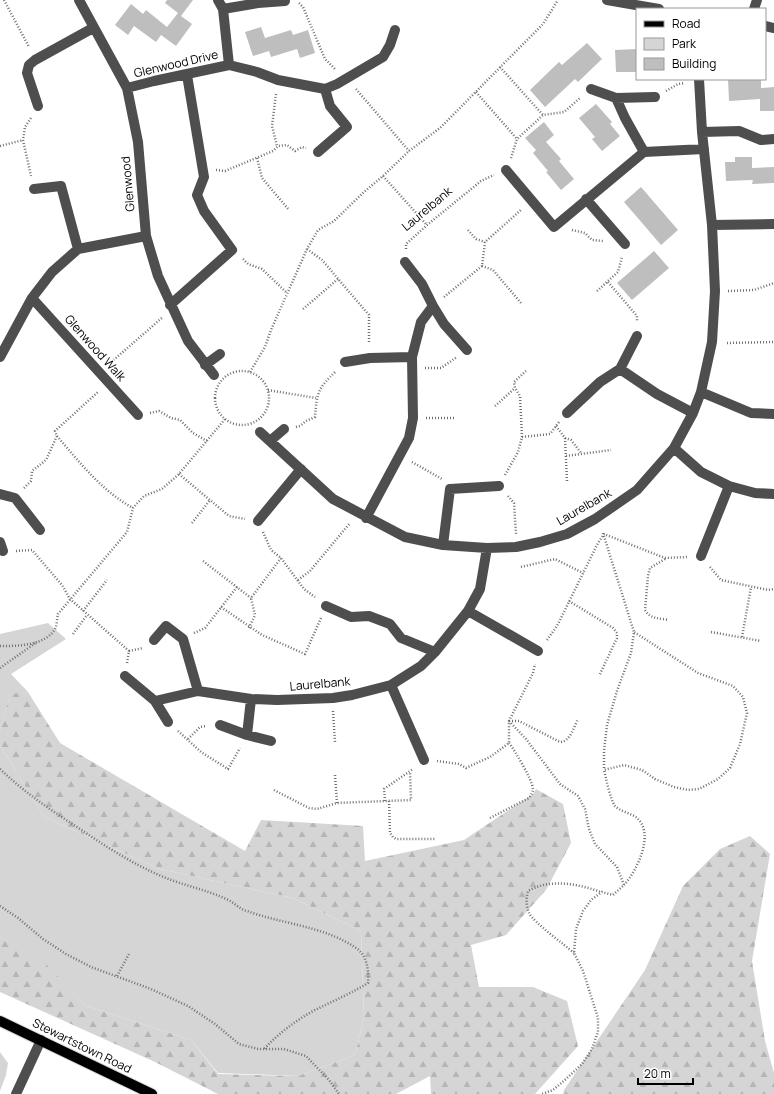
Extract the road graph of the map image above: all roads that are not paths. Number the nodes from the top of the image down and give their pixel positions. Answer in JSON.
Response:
{"nodes":[{"id":1,"x":79,"y":0,"type":"edge"},
{"id":2,"x":607,"y":0,"type":"edge"},
{"id":3,"x":285,"y":1,"type":"edge"},
{"id":4,"x":221,"y":4,"type":"edge"},
{"id":5,"x":653,"y":8,"type":"edge"},
{"id":6,"x":93,"y":28,"type":"junction"},
{"id":7,"x":395,"y":30,"type":"dead end"},
{"id":8,"x":229,"y":65,"type":"junction"},
{"id":9,"x":187,"y":75,"type":"junction"},
{"id":10,"x":700,"y":81,"type":"edge"},
{"id":11,"x":126,"y":88,"type":"junction"},
{"id":12,"x":325,"y":89,"type":"junction"},
{"id":13,"x":592,"y":89,"type":"road end"},
{"id":14,"x":655,"y":97,"type":"road end"},
{"id":15,"x":616,"y":98,"type":"junction"},
{"id":16,"x":38,"y":106,"type":"road end"},
{"id":17,"x":702,"y":132,"type":"junction"},
{"id":18,"x":774,"y":139,"type":"edge"},
{"id":19,"x":704,"y":149,"type":"junction"},
{"id":20,"x":318,"y":152,"type":"road end"},
{"id":21,"x":644,"y":152,"type":"junction"},
{"id":22,"x":506,"y":170,"type":"road end"},
{"id":23,"x":34,"y":189,"type":"road end"},
{"id":24,"x":586,"y":199,"type":"junction"},
{"id":25,"x":774,"y":224,"type":"edge"},
{"id":26,"x":712,"y":225,"type":"junction"},
{"id":27,"x":146,"y":236,"type":"junction"},
{"id":28,"x":625,"y":244,"type":"road end"},
{"id":29,"x":78,"y":249,"type":"junction"},
{"id":30,"x":405,"y":262,"type":"road end"},
{"id":31,"x":32,"y":298,"type":"junction"},
{"id":32,"x":433,"y":306,"type":"junction"},
{"id":33,"x":171,"y":307,"type":"junction"},
{"id":34,"x":638,"y":336,"type":"road end"},
{"id":35,"x":467,"y":350,"type":"road end"},
{"id":36,"x":220,"y":354,"type":"dead end"},
{"id":37,"x":0,"y":357,"type":"edge"},
{"id":38,"x":412,"y":357,"type":"junction"},
{"id":39,"x":345,"y":362,"type":"road end"},
{"id":40,"x":205,"y":365,"type":"junction"},
{"id":41,"x":620,"y":369,"type":"junction"},
{"id":42,"x":214,"y":375,"type":"dead end"},
{"id":43,"x":701,"y":392,"type":"junction"},
{"id":44,"x":567,"y":413,"type":"road end"},
{"id":45,"x":693,"y":413,"type":"junction"},
{"id":46,"x":774,"y":414,"type":"edge"},
{"id":47,"x":138,"y":415,"type":"road end"},
{"id":48,"x":284,"y":429,"type":"road end"},
{"id":49,"x":260,"y":432,"type":"dead end"},
{"id":50,"x":270,"y":442,"type":"junction"},
{"id":51,"x":674,"y":448,"type":"junction"},
{"id":52,"x":301,"y":470,"type":"junction"},
{"id":53,"x":499,"y":486,"type":"road end"},
{"id":54,"x":729,"y":486,"type":"junction"},
{"id":55,"x":0,"y":494,"type":"edge"},
{"id":56,"x":774,"y":494,"type":"edge"},
{"id":57,"x":362,"y":515,"type":"junction"},
{"id":58,"x":258,"y":521,"type":"road end"},
{"id":59,"x":40,"y":530,"type":"dead end"},
{"id":60,"x":443,"y":545,"type":"junction"},
{"id":61,"x":487,"y":548,"type":"junction"},
{"id":62,"x":701,"y":556,"type":"road end"},
{"id":63,"x":326,"y":606,"type":"road end"},
{"id":64,"x":468,"y":611,"type":"junction"},
{"id":65,"x":154,"y":640,"type":"dead end"},
{"id":66,"x":435,"y":652,"type":"junction"},
{"id":67,"x":538,"y":652,"type":"road end"},
{"id":68,"x":125,"y":676,"type":"road end"},
{"id":69,"x":391,"y":685,"type":"junction"},
{"id":70,"x":198,"y":690,"type":"junction"},
{"id":71,"x":251,"y":699,"type":"junction"},
{"id":72,"x":155,"y":701,"type":"junction"},
{"id":73,"x":168,"y":722,"type":"road end"},
{"id":74,"x":220,"y":724,"type":"road end"},
{"id":75,"x":247,"y":735,"type":"junction"},
{"id":76,"x":271,"y":741,"type":"dead end"},
{"id":77,"x":424,"y":760,"type":"road end"},
{"id":78,"x":0,"y":1021,"type":"edge"},
{"id":79,"x":41,"y":1040,"type":"junction"},
{"id":80,"x":16,"y":1094,"type":"edge"},
{"id":81,"x":152,"y":1094,"type":"edge"}],
"edges":[{"from":1,"to":6,"type":"street","name":"Glenwood"},
{"from":2,"to":5,"type":"street"},
{"from":3,"to":4,"type":"street"},
{"from":4,"to":8,"type":"street"},
{"from":6,"to":11,"type":"street","name":"Glenwood"},
{"from":6,"to":16,"type":"street"},
{"from":7,"to":12,"type":"street"},
{"from":8,"to":9,"type":"street","name":"Glenwood Drive"},
{"from":8,"to":12,"type":"street","name":"Glenwood Drive"},
{"from":9,"to":11,"type":"street","name":"Glenwood Drive"},
{"from":9,"to":33,"type":"street"},
{"from":10,"to":17,"type":"street","name":"Laurelbank"},
{"from":11,"to":27,"type":"street","name":"Glenwood"},
{"from":12,"to":20,"type":"street"},
{"from":13,"to":15,"type":"street"},
{"from":14,"to":15,"type":"street"},
{"from":15,"to":21,"type":"street"},
{"from":17,"to":18,"type":"street"},
{"from":17,"to":19,"type":"street","name":"Laurelbank"},
{"from":19,"to":21,"type":"street"},
{"from":19,"to":26,"type":"street","name":"Laurelbank"},
{"from":21,"to":24,"type":"street"},
{"from":22,"to":24,"type":"street"},
{"from":23,"to":29,"type":"street"},
{"from":24,"to":28,"type":"street"},
{"from":25,"to":26,"type":"street"},
{"from":26,"to":43,"type":"street","name":"Laurelbank"},
{"from":27,"to":29,"type":"street"},
{"from":27,"to":33,"type":"street","name":"Glenwood"},
{"from":29,"to":31,"type":"street"},
{"from":30,"to":32,"type":"street"},
{"from":31,"to":37,"type":"street"},
{"from":31,"to":47,"type":"street","name":"Glenwood Walk"},
{"from":32,"to":35,"type":"street"},
{"from":32,"to":38,"type":"street"},
{"from":33,"to":40,"type":"street","name":"Glenwood"},
{"from":34,"to":41,"type":"street"},
{"from":36,"to":40,"type":"street"},
{"from":38,"to":39,"type":"street"},
{"from":38,"to":57,"type":"street"},
{"from":40,"to":42,"type":"street","name":"Glenwood"},
{"from":41,"to":44,"type":"street"},
{"from":41,"to":45,"type":"street"},
{"from":43,"to":45,"type":"street","name":"Laurelbank"},
{"from":43,"to":46,"type":"street"},
{"from":45,"to":51,"type":"street","name":"Laurelbank"},
{"from":48,"to":50,"type":"street"},
{"from":49,"to":50,"type":"street","name":"Laurelbank"},
{"from":50,"to":52,"type":"street","name":"Laurelbank"},
{"from":51,"to":54,"type":"street"},
{"from":51,"to":61,"type":"street","name":"Laurelbank"},
{"from":52,"to":57,"type":"street","name":"Laurelbank"},
{"from":52,"to":58,"type":"street"},
{"from":53,"to":60,"type":"street"},
{"from":54,"to":56,"type":"street"},
{"from":54,"to":62,"type":"street"},
{"from":55,"to":59,"type":"street"},
{"from":57,"to":60,"type":"street","name":"Laurelbank"},
{"from":60,"to":61,"type":"street","name":"Laurelbank"},
{"from":61,"to":64,"type":"street","name":"Laurelbank"},
{"from":63,"to":66,"type":"street"},
{"from":64,"to":66,"type":"street","name":"Laurelbank"},
{"from":64,"to":67,"type":"street"},
{"from":65,"to":70,"type":"street"},
{"from":66,"to":69,"type":"street","name":"Laurelbank"},
{"from":68,"to":72,"type":"street"},
{"from":69,"to":71,"type":"street","name":"Laurelbank"},
{"from":69,"to":77,"type":"street"},
{"from":70,"to":71,"type":"street","name":"Laurelbank"},
{"from":70,"to":72,"type":"street","name":"Laurelbank"},
{"from":71,"to":75,"type":"street"},
{"from":72,"to":73,"type":"street"},
{"from":74,"to":75,"type":"street"},
{"from":75,"to":76,"type":"street"},
{"from":78,"to":79,"type":"main road","name":"Stewartstown Road"},
{"from":79,"to":80,"type":"street"},
{"from":79,"to":81,"type":"main road","name":"Stewartstown Road"}]}
